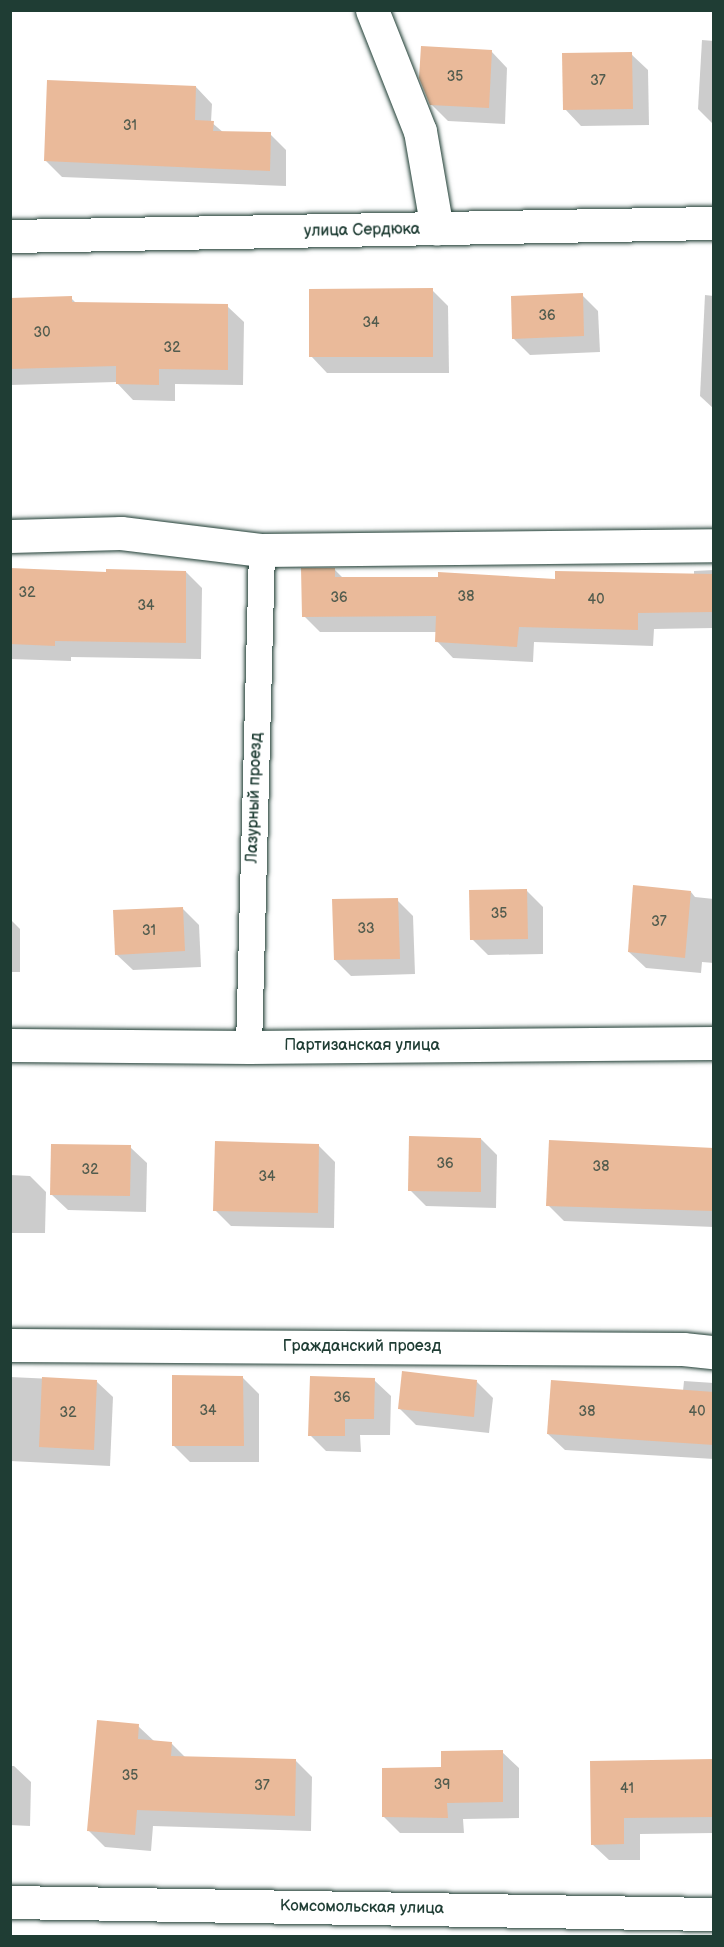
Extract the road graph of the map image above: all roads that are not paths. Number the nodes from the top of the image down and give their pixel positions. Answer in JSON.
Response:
{"nodes":[{"id":1,"x":372,"y":10,"type":"edge"},
{"id":2,"x":714,"y":223,"type":"edge"},
{"id":3,"x":437,"y":229,"type":"junction"},
{"id":4,"x":10,"y":236,"type":"edge"},
{"id":5,"x":10,"y":536,"type":"edge"},
{"id":6,"x":714,"y":545,"type":"edge"},
{"id":7,"x":262,"y":550,"type":"junction"},
{"id":8,"x":714,"y":1043,"type":"edge"},
{"id":9,"x":10,"y":1045,"type":"edge"},
{"id":10,"x":249,"y":1047,"type":"junction"},
{"id":11,"x":10,"y":1345,"type":"edge"},
{"id":12,"x":714,"y":1352,"type":"edge"},
{"id":13,"x":10,"y":1902,"type":"edge"},
{"id":14,"x":714,"y":1914,"type":"edge"}],
"edges":[{"from":1,"to":3,"type":"street"},
{"from":2,"to":3,"type":"street","name":"улица Сердюка"},
{"from":3,"to":4,"type":"street","name":"улица Сердюка"},
{"from":5,"to":7,"type":"street"},
{"from":6,"to":7,"type":"street"},
{"from":7,"to":10,"type":"lane","name":"Лазурный проезд"},
{"from":8,"to":10,"type":"street","name":"Партизанская улица"},
{"from":9,"to":10,"type":"street","name":"Партизанская улица"},
{"from":11,"to":12,"type":"street","name":"Гражданский проезд"},
{"from":13,"to":14,"type":"street","name":"Комсомольская улица"}]}
